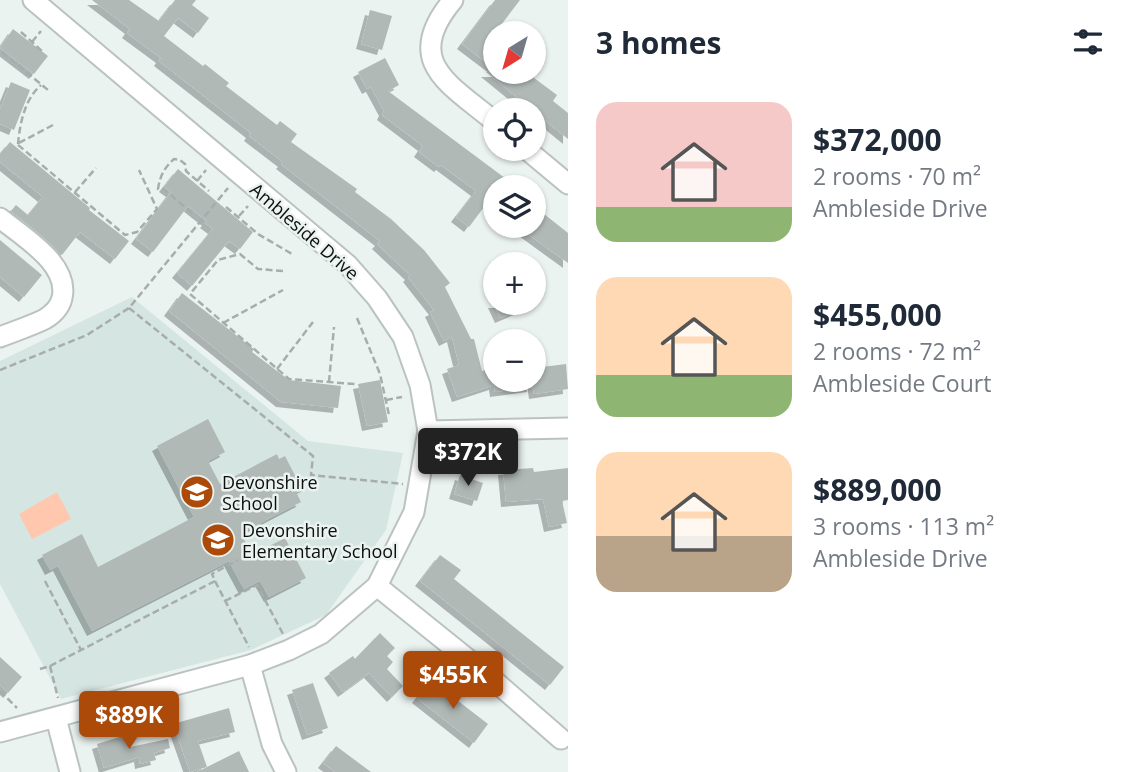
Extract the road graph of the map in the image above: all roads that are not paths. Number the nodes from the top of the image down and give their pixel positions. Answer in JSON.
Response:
{"nodes":[{"id":1,"x":33,"y":0,"type":"edge"},
{"id":2,"x":453,"y":0,"type":"edge"},
{"id":3,"x":483,"y":112,"type":"edge"},
{"id":4,"x":540,"y":161,"type":"edge"},
{"id":5,"x":568,"y":184,"type":"edge"},
{"id":6,"x":0,"y":218,"type":"edge"},
{"id":7,"x":0,"y":337,"type":"edge"},
{"id":8,"x":568,"y":428,"type":"edge"},
{"id":9,"x":428,"y":431,"type":"junction"},
{"id":10,"x":376,"y":586,"type":"junction"},
{"id":11,"x":249,"y":656,"type":"junction"},
{"id":12,"x":57,"y":708,"type":"junction"},
{"id":13,"x":0,"y":732,"type":"edge"},
{"id":14,"x":561,"y":739,"type":"dead end"},
{"id":15,"x":70,"y":772,"type":"edge"},
{"id":16,"x":286,"y":772,"type":"edge"}],
"edges":[{"from":1,"to":9,"type":"street","name":"Ambleside Drive"},
{"from":2,"to":3,"type":"street"},
{"from":4,"to":5,"type":"street"},
{"from":6,"to":7,"type":"street"},
{"from":8,"to":9,"type":"street"},
{"from":9,"to":10,"type":"street","name":"Ambleside Drive"},
{"from":10,"to":11,"type":"street","name":"Ambleside Drive"},
{"from":10,"to":14,"type":"street"},
{"from":11,"to":12,"type":"street","name":"Ambleside Drive"},
{"from":11,"to":16,"type":"street"},
{"from":12,"to":13,"type":"street","name":"Ambleside Drive"},
{"from":12,"to":15,"type":"street"}]}
